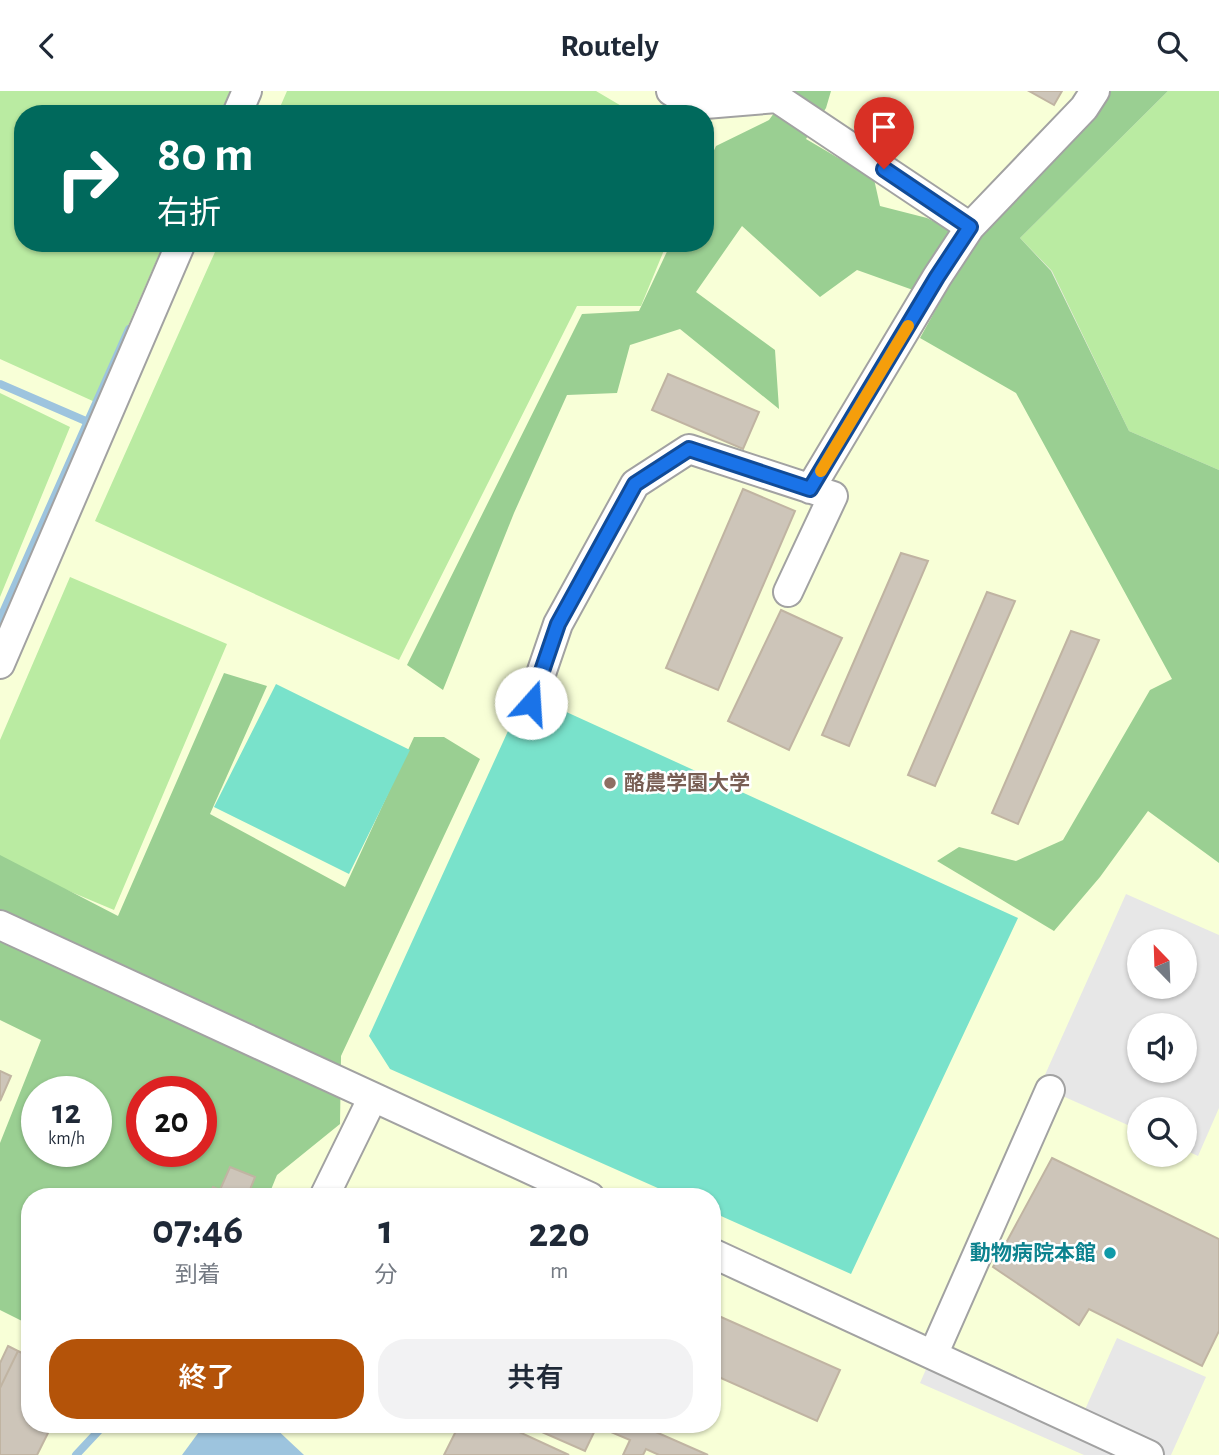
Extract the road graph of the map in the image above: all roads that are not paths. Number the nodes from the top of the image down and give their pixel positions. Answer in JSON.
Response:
{"nodes":[{"id":1,"x":670,"y":91,"type":"edge"},
{"id":2,"x":1095,"y":91,"type":"edge"},
{"id":3,"x":970,"y":227,"type":"junction"},
{"id":4,"x":177,"y":252,"type":"edge"},
{"id":5,"x":810,"y":489,"type":"junction"},
{"id":6,"x":788,"y":591,"type":"dead end"},
{"id":7,"x":0,"y":664,"type":"edge"},
{"id":8,"x":531,"y":703,"type":"dead end"},
{"id":9,"x":0,"y":925,"type":"edge"},
{"id":10,"x":1050,"y":1090,"type":"dead end"},
{"id":11,"x":373,"y":1097,"type":"junction"},
{"id":12,"x":328,"y":1188,"type":"edge"},
{"id":13,"x":570,"y":1188,"type":"edge"},
{"id":14,"x":721,"y":1258,"type":"edge"},
{"id":15,"x":933,"y":1355,"type":"junction"},
{"id":16,"x":1149,"y":1455,"type":"edge"}],
"edges":[{"from":1,"to":3,"type":"lane"},
{"from":2,"to":3,"type":"lane"},
{"from":3,"to":5,"type":"lane"},
{"from":4,"to":7,"type":"lane"},
{"from":5,"to":6,"type":"lane"},
{"from":5,"to":8,"type":"lane"},
{"from":9,"to":11,"type":"lane"},
{"from":10,"to":15,"type":"lane"},
{"from":11,"to":12,"type":"lane"},
{"from":11,"to":13,"type":"lane"},
{"from":14,"to":15,"type":"lane"},
{"from":15,"to":16,"type":"lane"}]}
